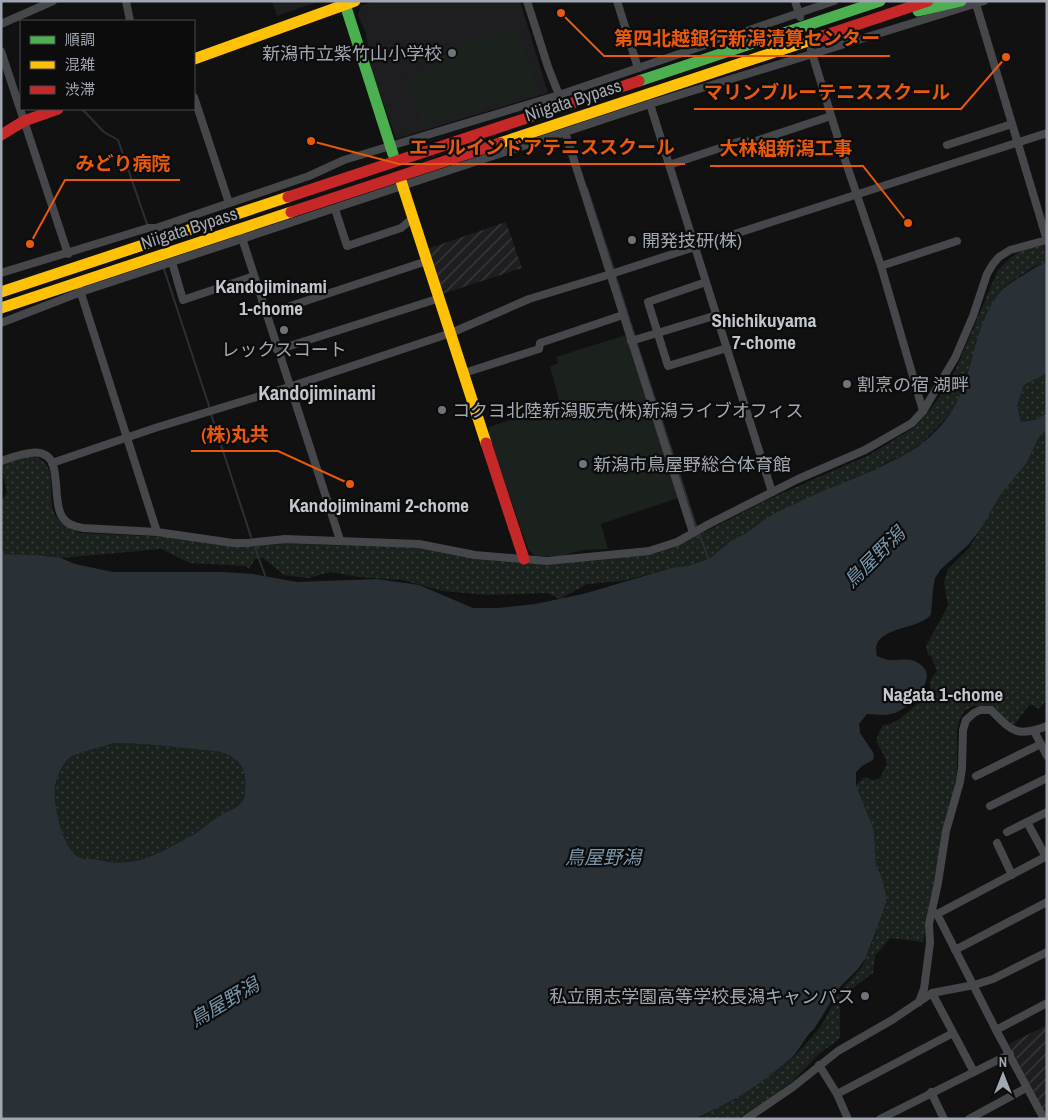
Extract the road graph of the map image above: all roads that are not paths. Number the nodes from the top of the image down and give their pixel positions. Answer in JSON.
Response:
{"nodes":[{"id":1,"x":53,"y":1,"type":"edge"},
{"id":2,"x":126,"y":1,"type":"edge"},
{"id":3,"x":527,"y":1,"type":"edge"},
{"id":4,"x":617,"y":1,"type":"edge"},
{"id":5,"x":796,"y":1,"type":"edge"},
{"id":6,"x":834,"y":1,"type":"edge"},
{"id":7,"x":870,"y":1,"type":"edge"},
{"id":8,"x":880,"y":1,"type":"edge"},
{"id":9,"x":928,"y":1,"type":"edge"},
{"id":10,"x":961,"y":1,"type":"edge"},
{"id":11,"x":984,"y":1,"type":"edge"},
{"id":12,"x":348,"y":2,"type":"edge"},
{"id":13,"x":44,"y":3,"type":"edge"},
{"id":14,"x":976,"y":4,"type":"junction"},
{"id":15,"x":852,"y":11,"type":"junction"},
{"id":16,"x":799,"y":14,"type":"junction"},
{"id":17,"x":130,"y":20,"type":"edge"},
{"id":18,"x":802,"y":22,"type":"dead end"},
{"id":19,"x":1,"y":24,"type":"edge"},
{"id":20,"x":855,"y":26,"type":"junction"},
{"id":21,"x":811,"y":50,"type":"junction"},
{"id":22,"x":1,"y":52,"type":"edge"},
{"id":23,"x":195,"y":59,"type":"edge"},
{"id":24,"x":638,"y":68,"type":"junction"},
{"id":25,"x":559,"y":95,"type":"junction"},
{"id":26,"x":195,"y":100,"type":"edge"},
{"id":27,"x":650,"y":104,"type":"junction"},
{"id":28,"x":20,"y":109,"type":"edge"},
{"id":29,"x":20,"y":110,"type":"edge"},
{"id":30,"x":55,"y":110,"type":"edge"},
{"id":31,"x":832,"y":116,"type":"junction"},
{"id":32,"x":24,"y":121,"type":"junction"},
{"id":33,"x":1012,"y":124,"type":"junction"},
{"id":34,"x":565,"y":132,"type":"junction"},
{"id":35,"x":1047,"y":133,"type":"edge"},
{"id":36,"x":1,"y":135,"type":"edge"},
{"id":37,"x":1018,"y":142,"type":"junction"},
{"id":38,"x":947,"y":145,"type":"dead end"},
{"id":39,"x":391,"y":150,"type":"junction"},
{"id":40,"x":669,"y":165,"type":"junction"},
{"id":41,"x":402,"y":183,"type":"junction"},
{"id":42,"x":858,"y":195,"type":"junction"},
{"id":43,"x":229,"y":203,"type":"junction"},
{"id":44,"x":335,"y":209,"type":"junction"},
{"id":45,"x":413,"y":218,"type":"junction"},
{"id":46,"x":242,"y":238,"type":"junction"},
{"id":47,"x":1047,"y":240,"type":"edge"},
{"id":48,"x":957,"y":242,"type":"dead end"},
{"id":49,"x":695,"y":246,"type":"junction"},
{"id":50,"x":68,"y":254,"type":"junction"},
{"id":51,"x":114,"y":255,"type":"junction"},
{"id":52,"x":427,"y":261,"type":"junction"},
{"id":53,"x":172,"y":262,"type":"junction"},
{"id":54,"x":881,"y":266,"type":"junction"},
{"id":55,"x":1,"y":273,"type":"edge"},
{"id":56,"x":611,"y":274,"type":"junction"},
{"id":57,"x":254,"y":276,"type":"junction"},
{"id":58,"x":706,"y":282,"type":"junction"},
{"id":59,"x":1,"y":286,"type":"edge"},
{"id":60,"x":80,"y":290,"type":"junction"},
{"id":61,"x":1,"y":292,"type":"edge"},
{"id":62,"x":50,"y":292,"type":"junction"},
{"id":63,"x":440,"y":298,"type":"junction"},
{"id":64,"x":1,"y":308,"type":"edge"},
{"id":65,"x":1,"y":314,"type":"edge"},
{"id":66,"x":266,"y":314,"type":"junction"},
{"id":67,"x":623,"y":315,"type":"junction"},
{"id":68,"x":717,"y":315,"type":"junction"},
{"id":69,"x":1,"y":323,"type":"edge"},
{"id":70,"x":451,"y":333,"type":"junction"},
{"id":71,"x":658,"y":333,"type":"junction"},
{"id":72,"x":632,"y":341,"type":"junction"},
{"id":73,"x":727,"y":348,"type":"junction"},
{"id":74,"x":277,"y":350,"type":"junction"},
{"id":75,"x":464,"y":373,"type":"junction"},
{"id":76,"x":289,"y":387,"type":"junction"},
{"id":77,"x":923,"y":411,"type":"junction"},
{"id":78,"x":127,"y":438,"type":"junction"},
{"id":79,"x":1,"y":461,"type":"edge"},
{"id":80,"x":52,"y":462,"type":"junction"},
{"id":81,"x":772,"y":492,"type":"junction"},
{"id":82,"x":695,"y":531,"type":"junction"},
{"id":83,"x":157,"y":532,"type":"junction"},
{"id":84,"x":340,"y":540,"type":"junction"},
{"id":85,"x":524,"y":559,"type":"junction"},
{"id":86,"x":1047,"y":726,"type":"edge"},
{"id":87,"x":1034,"y":731,"type":"junction"},
{"id":88,"x":1041,"y":744,"type":"junction"},
{"id":89,"x":1047,"y":756,"type":"edge"},
{"id":90,"x":976,"y":776,"type":"dead end"},
{"id":91,"x":1047,"y":778,"type":"edge"},
{"id":92,"x":990,"y":806,"type":"dead end"},
{"id":93,"x":1047,"y":812,"type":"edge"},
{"id":94,"x":1027,"y":822,"type":"junction"},
{"id":95,"x":1008,"y":832,"type":"dead end"},
{"id":96,"x":997,"y":843,"type":"dead end"},
{"id":97,"x":1046,"y":856,"type":"edge"},
{"id":98,"x":1012,"y":875,"type":"junction"},
{"id":99,"x":1047,"y":902,"type":"edge"},
{"id":100,"x":934,"y":913,"type":"junction"},
{"id":101,"x":955,"y":950,"type":"junction"},
{"id":102,"x":1047,"y":952,"type":"edge"},
{"id":103,"x":974,"y":985,"type":"junction"},
{"id":104,"x":932,"y":993,"type":"junction"},
{"id":105,"x":919,"y":1002,"type":"junction"},
{"id":106,"x":1047,"y":1003,"type":"edge"},
{"id":107,"x":996,"y":1030,"type":"junction"},
{"id":108,"x":953,"y":1033,"type":"junction"},
{"id":109,"x":1010,"y":1054,"type":"junction"},
{"id":110,"x":819,"y":1065,"type":"junction"},
{"id":111,"x":974,"y":1072,"type":"junction"},
{"id":112,"x":1026,"y":1088,"type":"junction"},
{"id":113,"x":931,"y":1092,"type":"junction"},
{"id":114,"x":837,"y":1094,"type":"junction"},
{"id":115,"x":746,"y":1119,"type":"edge"},
{"id":116,"x":848,"y":1119,"type":"edge"},
{"id":117,"x":880,"y":1119,"type":"edge"},
{"id":118,"x":944,"y":1119,"type":"edge"},
{"id":119,"x":969,"y":1119,"type":"edge"},
{"id":120,"x":1044,"y":1119,"type":"edge"}],
"edges":[{"from":1,"to":13,"type":"street"},
{"from":2,"to":17,"type":"street"},
{"from":3,"to":25,"type":"street"},
{"from":4,"to":24,"type":"street"},
{"from":5,"to":16,"type":"street"},
{"from":6,"to":16,"type":"street"},
{"from":7,"to":15,"type":"main road"},
{"from":8,"to":15,"type":"main road","name":"Niigata Bypass"},
{"from":9,"to":20,"type":"main road","name":"Niigata Bypass"},
{"from":10,"to":20,"type":"main road"},
{"from":11,"to":14,"type":"street"},
{"from":12,"to":23,"type":"main road"},
{"from":12,"to":39,"type":"main road"},
{"from":13,"to":19,"type":"street"},
{"from":14,"to":21,"type":"street"},
{"from":14,"to":33,"type":"street"},
{"from":15,"to":51,"type":"main road","name":"Niigata Bypass"},
{"from":16,"to":18,"type":"street"},
{"from":16,"to":24,"type":"street"},
{"from":20,"to":62,"type":"main road","name":"Niigata Bypass"},
{"from":21,"to":27,"type":"street"},
{"from":21,"to":31,"type":"street"},
{"from":22,"to":28,"type":"street"},
{"from":24,"to":25,"type":"street"},
{"from":25,"to":39,"type":"street"},
{"from":26,"to":43,"type":"street"},
{"from":27,"to":34,"type":"street"},
{"from":27,"to":40,"type":"street"},
{"from":29,"to":32,"type":"street"},
{"from":30,"to":32,"type":"main road"},
{"from":31,"to":40,"type":"street"},
{"from":31,"to":42,"type":"street"},
{"from":32,"to":36,"type":"main road"},
{"from":32,"to":50,"type":"street"},
{"from":33,"to":37,"type":"street"},
{"from":33,"to":38,"type":"street"},
{"from":34,"to":41,"type":"street"},
{"from":34,"to":56,"type":"street"},
{"from":35,"to":37,"type":"street"},
{"from":37,"to":42,"type":"street"},
{"from":37,"to":47,"type":"street"},
{"from":39,"to":43,"type":"street"},
{"from":40,"to":49,"type":"street"},
{"from":41,"to":44,"type":"street"},
{"from":41,"to":45,"type":"main road"},
{"from":42,"to":49,"type":"street"},
{"from":42,"to":54,"type":"street"},
{"from":43,"to":50,"type":"street"},
{"from":44,"to":45,"type":"street"},
{"from":44,"to":46,"type":"street"},
{"from":45,"to":52,"type":"main road"},
{"from":46,"to":53,"type":"street"},
{"from":46,"to":57,"type":"street"},
{"from":47,"to":77,"type":"street"},
{"from":48,"to":54,"type":"street"},
{"from":49,"to":56,"type":"street"},
{"from":49,"to":58,"type":"street"},
{"from":50,"to":55,"type":"street"},
{"from":51,"to":59,"type":"main road"},
{"from":51,"to":61,"type":"main road","name":"Niigata Bypass"},
{"from":52,"to":63,"type":"main road"},
{"from":52,"to":66,"type":"street"},
{"from":53,"to":57,"type":"street"},
{"from":53,"to":60,"type":"street"},
{"from":54,"to":77,"type":"street"},
{"from":56,"to":67,"type":"street"},
{"from":56,"to":70,"type":"street"},
{"from":57,"to":66,"type":"street"},
{"from":58,"to":68,"type":"street"},
{"from":58,"to":71,"type":"street"},
{"from":60,"to":69,"type":"street"},
{"from":60,"to":78,"type":"street"},
{"from":62,"to":64,"type":"main road","name":"Niigata Bypass"},
{"from":62,"to":65,"type":"main road"},
{"from":63,"to":70,"type":"main road"},
{"from":63,"to":74,"type":"street"},
{"from":66,"to":74,"type":"street"},
{"from":67,"to":72,"type":"street"},
{"from":67,"to":75,"type":"street"},
{"from":68,"to":71,"type":"street"},
{"from":68,"to":73,"type":"street"},
{"from":70,"to":75,"type":"main road"},
{"from":70,"to":76,"type":"street"},
{"from":71,"to":72,"type":"street"},
{"from":71,"to":73,"type":"street"},
{"from":72,"to":82,"type":"street"},
{"from":73,"to":81,"type":"street"},
{"from":74,"to":76,"type":"street"},
{"from":75,"to":85,"type":"main road"},
{"from":76,"to":78,"type":"street"},
{"from":76,"to":84,"type":"street"},
{"from":77,"to":81,"type":"street"},
{"from":78,"to":80,"type":"street"},
{"from":78,"to":83,"type":"street"},
{"from":79,"to":80,"type":"street"},
{"from":80,"to":83,"type":"street"},
{"from":81,"to":82,"type":"street"},
{"from":82,"to":85,"type":"street"},
{"from":83,"to":84,"type":"street"},
{"from":84,"to":85,"type":"street"},
{"from":86,"to":87,"type":"street"},
{"from":87,"to":88,"type":"street"},
{"from":87,"to":100,"type":"street"},
{"from":88,"to":89,"type":"street"},
{"from":88,"to":90,"type":"street"},
{"from":91,"to":92,"type":"street"},
{"from":93,"to":94,"type":"street"},
{"from":94,"to":95,"type":"street"},
{"from":94,"to":97,"type":"street"},
{"from":96,"to":98,"type":"street"},
{"from":97,"to":98,"type":"street"},
{"from":98,"to":100,"type":"street"},
{"from":99,"to":101,"type":"street"},
{"from":100,"to":101,"type":"street"},
{"from":100,"to":105,"type":"street"},
{"from":101,"to":103,"type":"street"},
{"from":102,"to":103,"type":"street"},
{"from":103,"to":104,"type":"street"},
{"from":103,"to":107,"type":"street"},
{"from":104,"to":105,"type":"street"},
{"from":104,"to":108,"type":"street"},
{"from":105,"to":110,"type":"street"},
{"from":106,"to":107,"type":"street"},
{"from":107,"to":109,"type":"street"},
{"from":108,"to":111,"type":"street"},
{"from":108,"to":114,"type":"street"},
{"from":109,"to":111,"type":"street"},
{"from":109,"to":112,"type":"street"},
{"from":110,"to":114,"type":"street"},
{"from":110,"to":115,"type":"street"},
{"from":111,"to":113,"type":"street"},
{"from":112,"to":119,"type":"street"},
{"from":112,"to":120,"type":"street"},
{"from":113,"to":117,"type":"street"},
{"from":113,"to":118,"type":"street"},
{"from":114,"to":116,"type":"street"}]}
